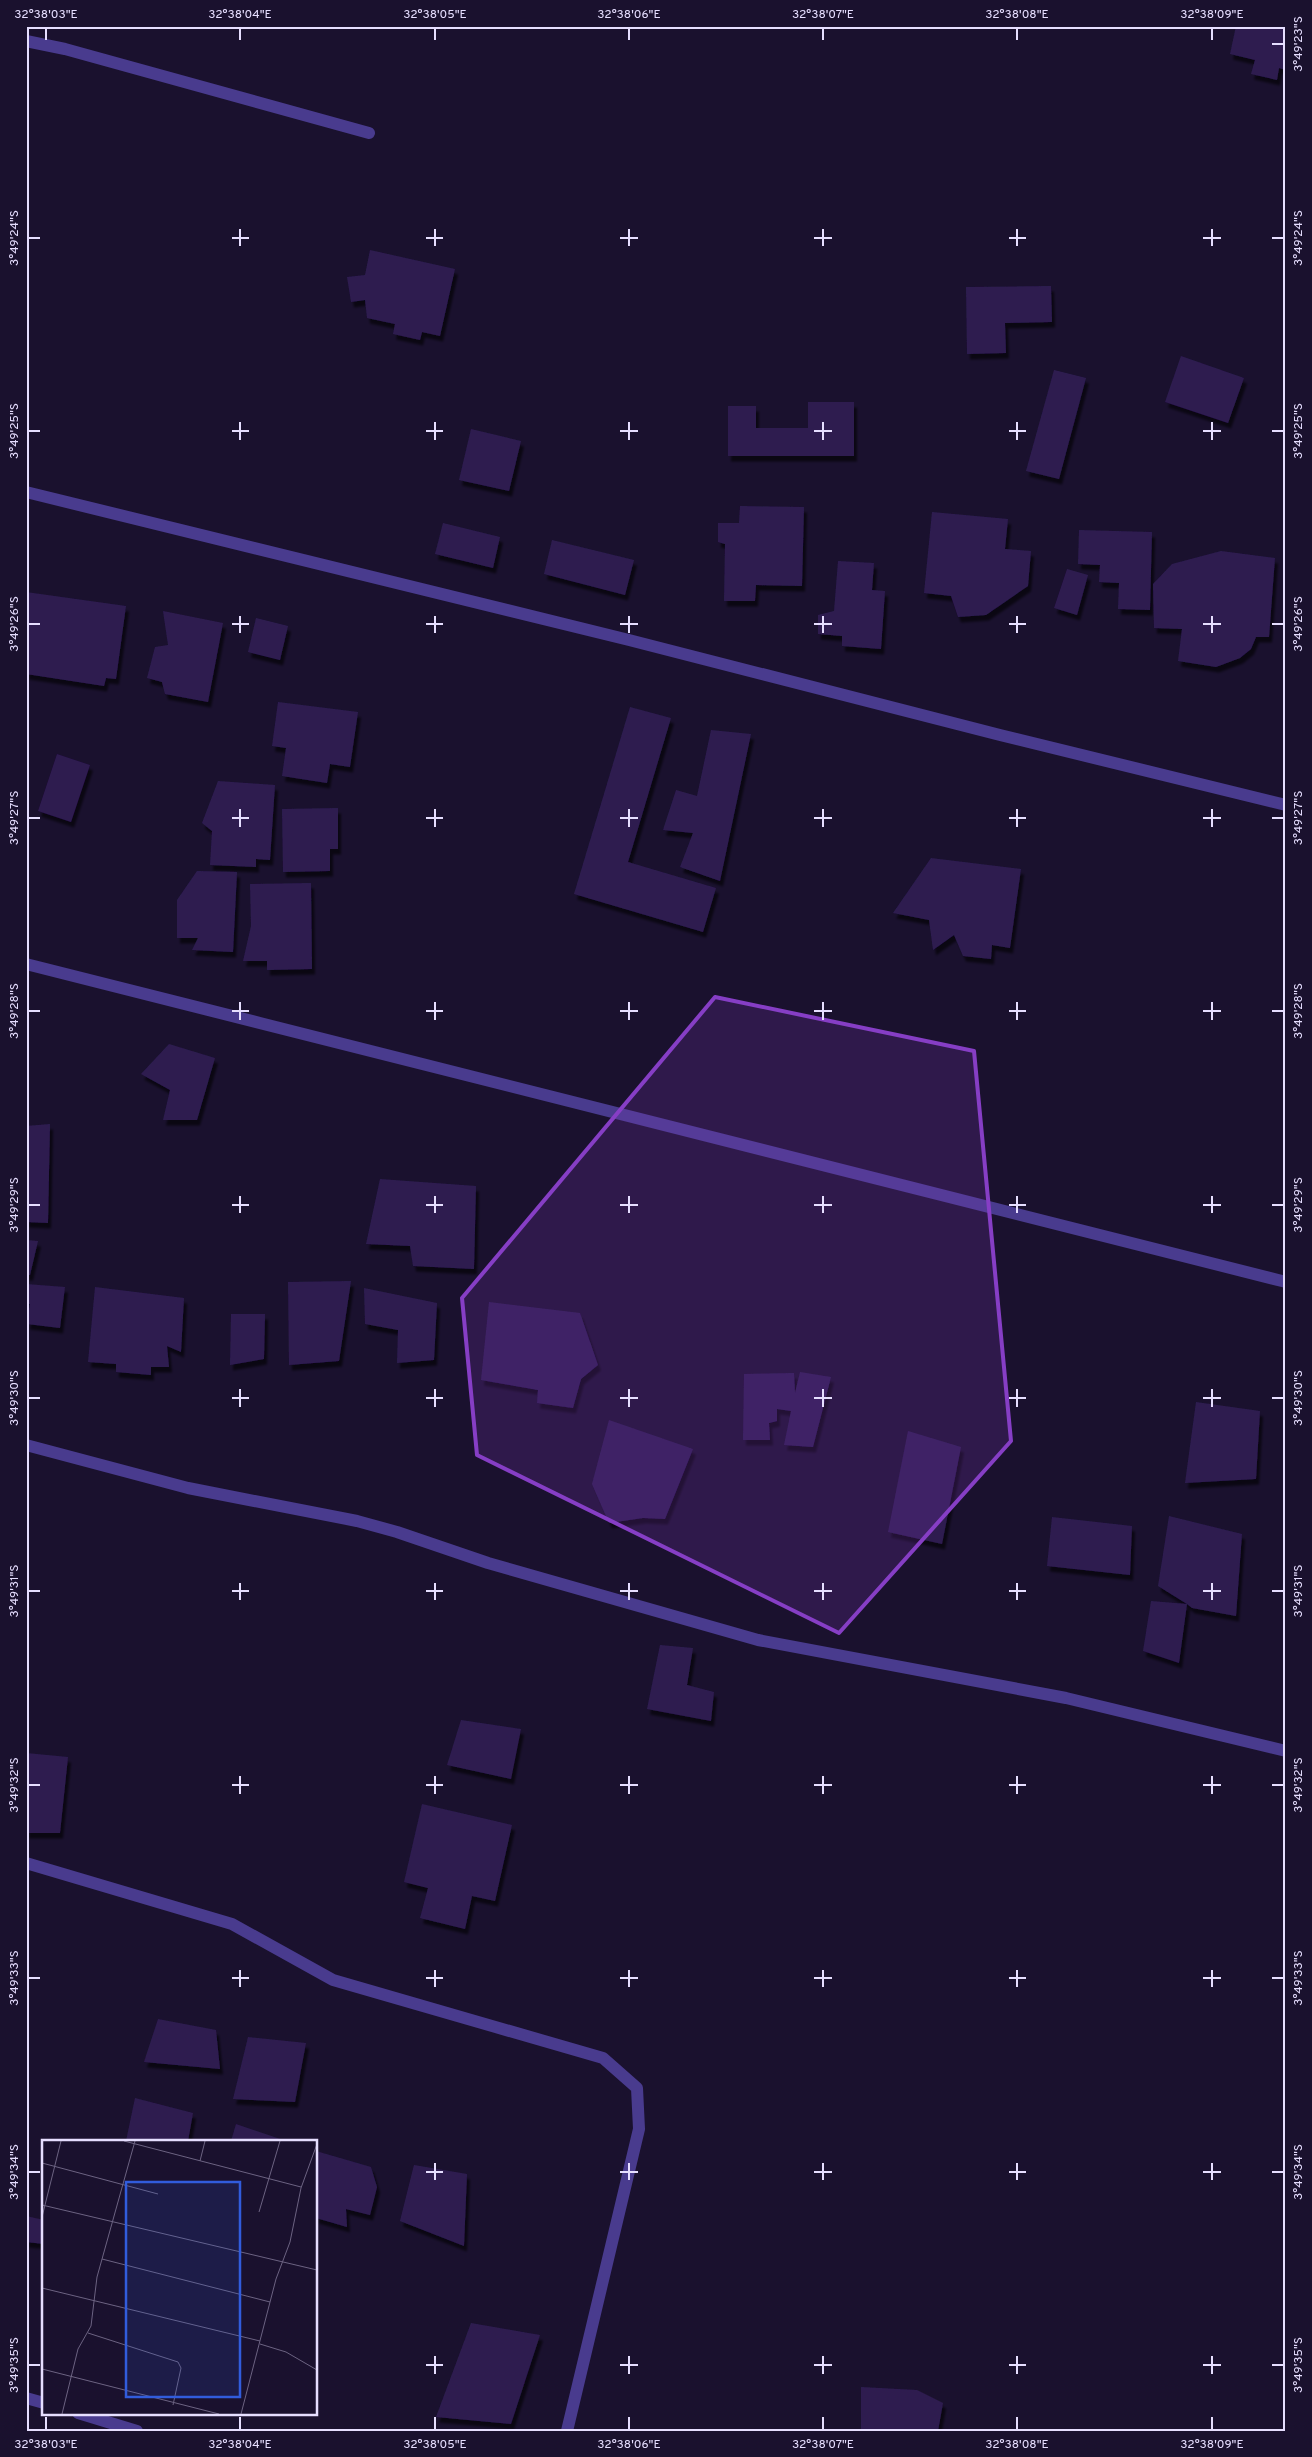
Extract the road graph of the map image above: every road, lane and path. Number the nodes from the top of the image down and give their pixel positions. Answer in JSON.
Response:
{"nodes":[{"id":1,"x":26,"y":41,"type":"edge"},
{"id":2,"x":369,"y":133,"type":"dead end"},
{"id":3,"x":26,"y":492,"type":"edge"},
{"id":4,"x":1286,"y":805,"type":"edge"},
{"id":5,"x":26,"y":964,"type":"edge"},
{"id":6,"x":1286,"y":1282,"type":"edge"},
{"id":7,"x":26,"y":1445,"type":"edge"},
{"id":8,"x":1286,"y":1751,"type":"edge"},
{"id":9,"x":26,"y":1863,"type":"edge"},
{"id":10,"x":26,"y":2398,"type":"edge"},
{"id":11,"x":42,"y":2402,"type":"edge"},
{"id":12,"x":81,"y":2414,"type":"edge"},
{"id":13,"x":137,"y":2431,"type":"edge"},
{"id":14,"x":567,"y":2431,"type":"edge"}],
"edges":[{"from":1,"to":2,"type":"street"},
{"from":3,"to":4,"type":"street"},
{"from":5,"to":6,"type":"street"},
{"from":7,"to":8,"type":"street"},
{"from":9,"to":14,"type":"street"},
{"from":10,"to":11,"type":"street"},
{"from":12,"to":13,"type":"street"}]}
